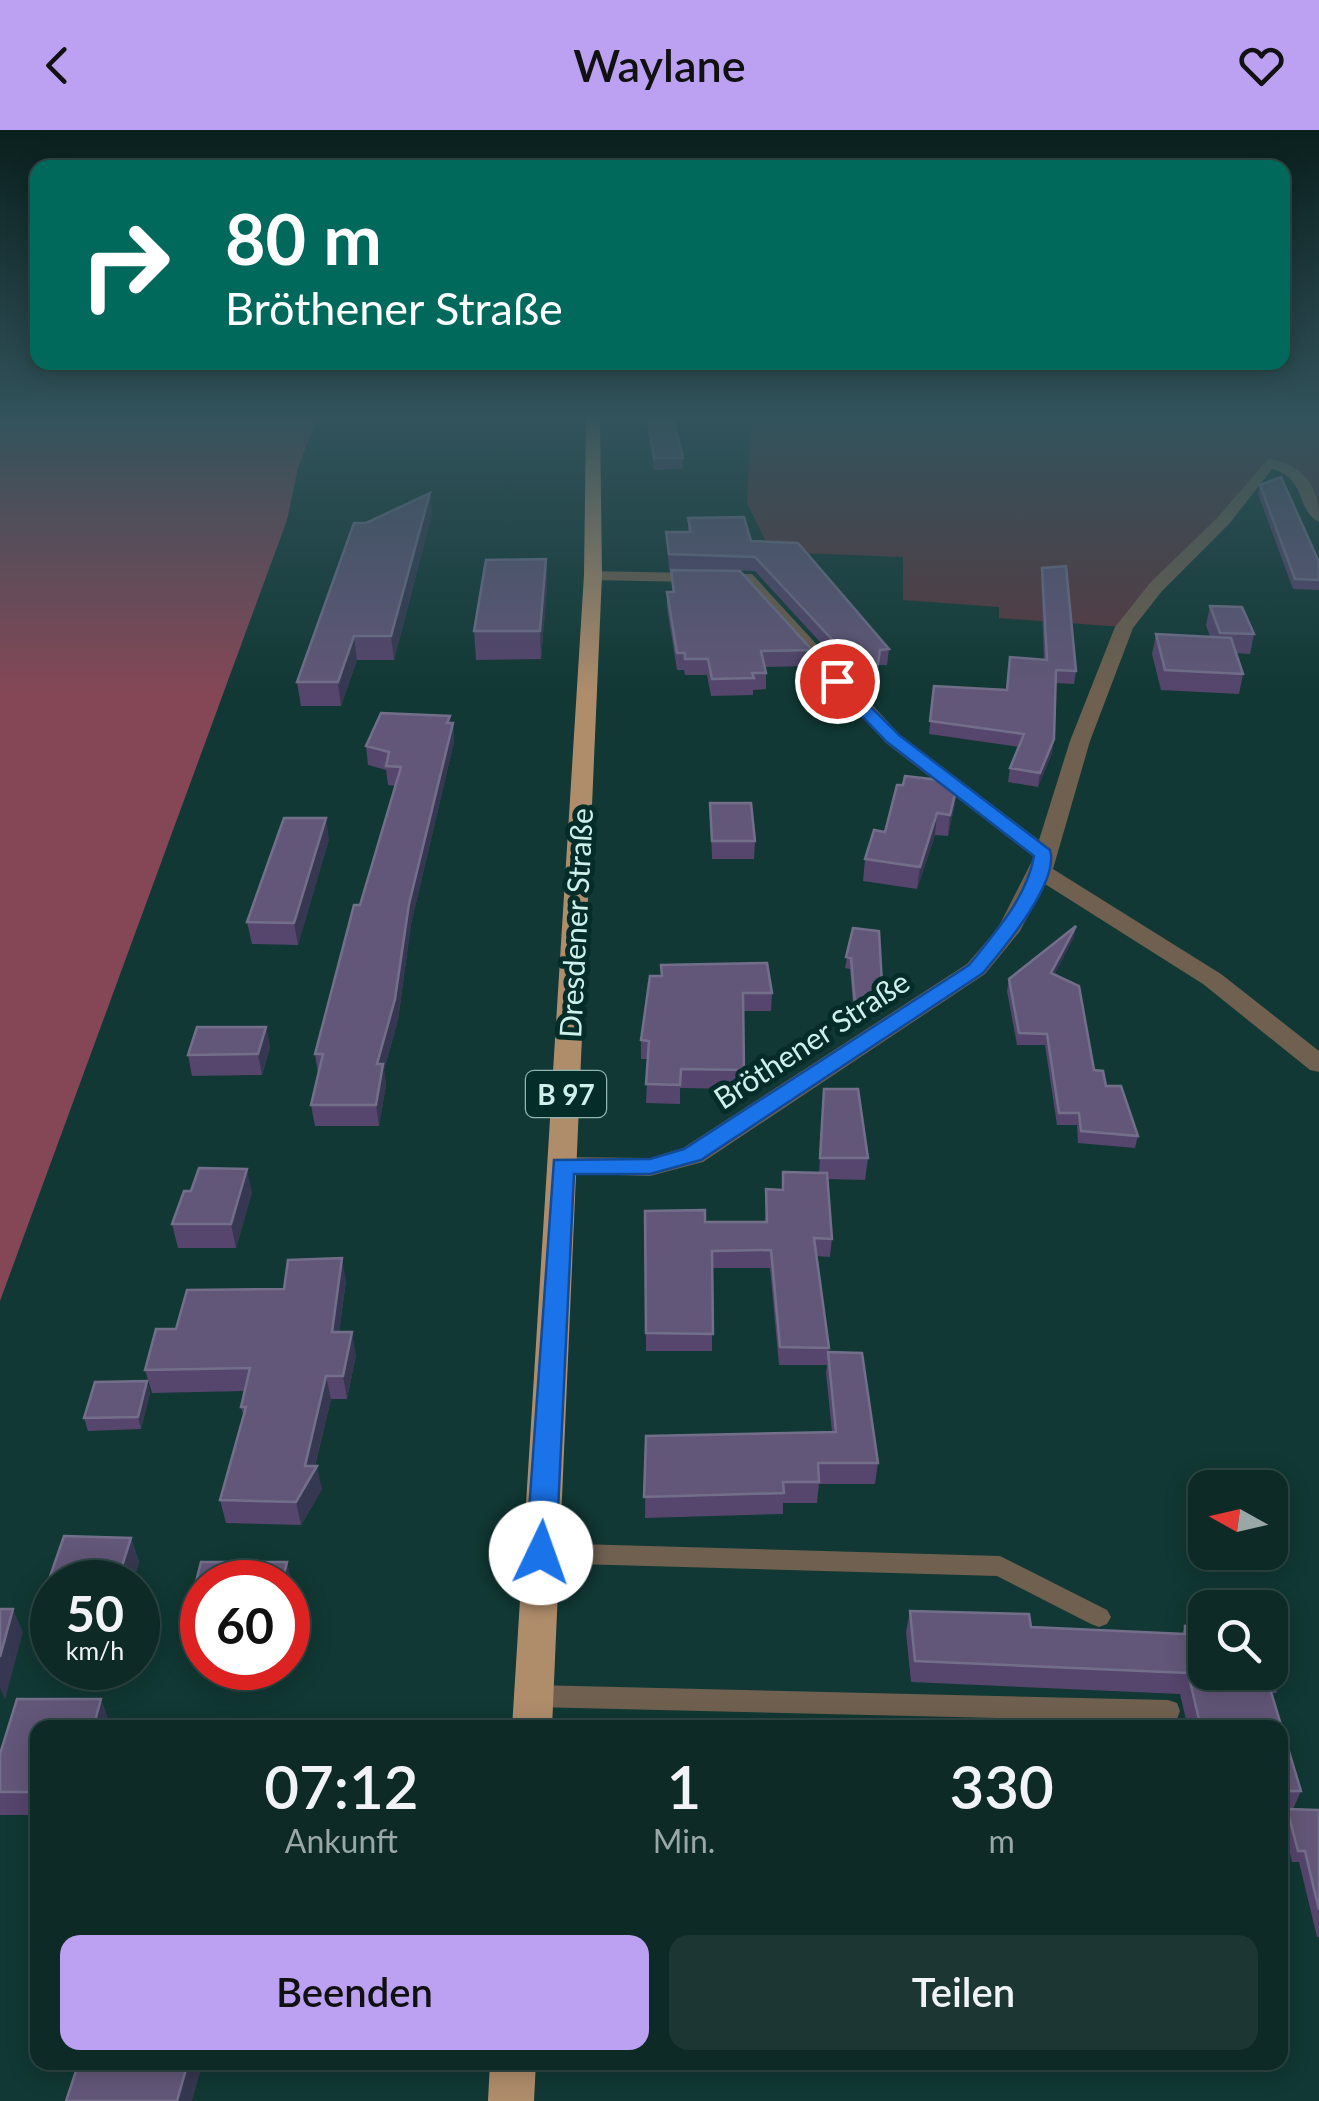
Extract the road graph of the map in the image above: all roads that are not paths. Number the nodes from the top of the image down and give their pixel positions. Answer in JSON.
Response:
{"nodes":[{"id":1,"x":594,"y":510,"type":"edge"},
{"id":2,"x":1232,"y":510,"type":"edge"},
{"id":3,"x":594,"y":575,"type":"junction"},
{"id":4,"x":1042,"y":863,"type":"junction"},
{"id":5,"x":1319,"y":1064,"type":"edge"},
{"id":6,"x":562,"y":1166,"type":"junction"},
{"id":7,"x":541,"y":1553,"type":"junction"},
{"id":8,"x":1098,"y":1617,"type":"dead end"},
{"id":9,"x":534,"y":1696,"type":"junction"},
{"id":10,"x":1168,"y":1710,"type":"dead end"},
{"id":11,"x":532,"y":1720,"type":"edge"},
{"id":12,"x":512,"y":2070,"type":"edge"},
{"id":13,"x":510,"y":2101,"type":"edge"}],
"edges":[{"from":1,"to":3,"type":"main road","name":"Dresdener Straße","number":"B 97"},
{"from":2,"to":4,"type":"street","name":"Bröthener Straße"},
{"from":3,"to":4,"type":"street"},
{"from":3,"to":6,"type":"main road","name":"Dresdener Straße","number":"B 97"},
{"from":4,"to":5,"type":"street"},
{"from":4,"to":6,"type":"street","name":"Bröthener Straße"},
{"from":6,"to":7,"type":"main road","name":"Dresdener Straße","number":"B 97"},
{"from":7,"to":8,"type":"lane"},
{"from":7,"to":9,"type":"main road","name":"Dresdener Straße","number":"B 97"},
{"from":9,"to":10,"type":"lane"},
{"from":9,"to":11,"type":"main road","name":"Dresdener Straße","number":"B 97"},
{"from":12,"to":13,"type":"main road"}]}
